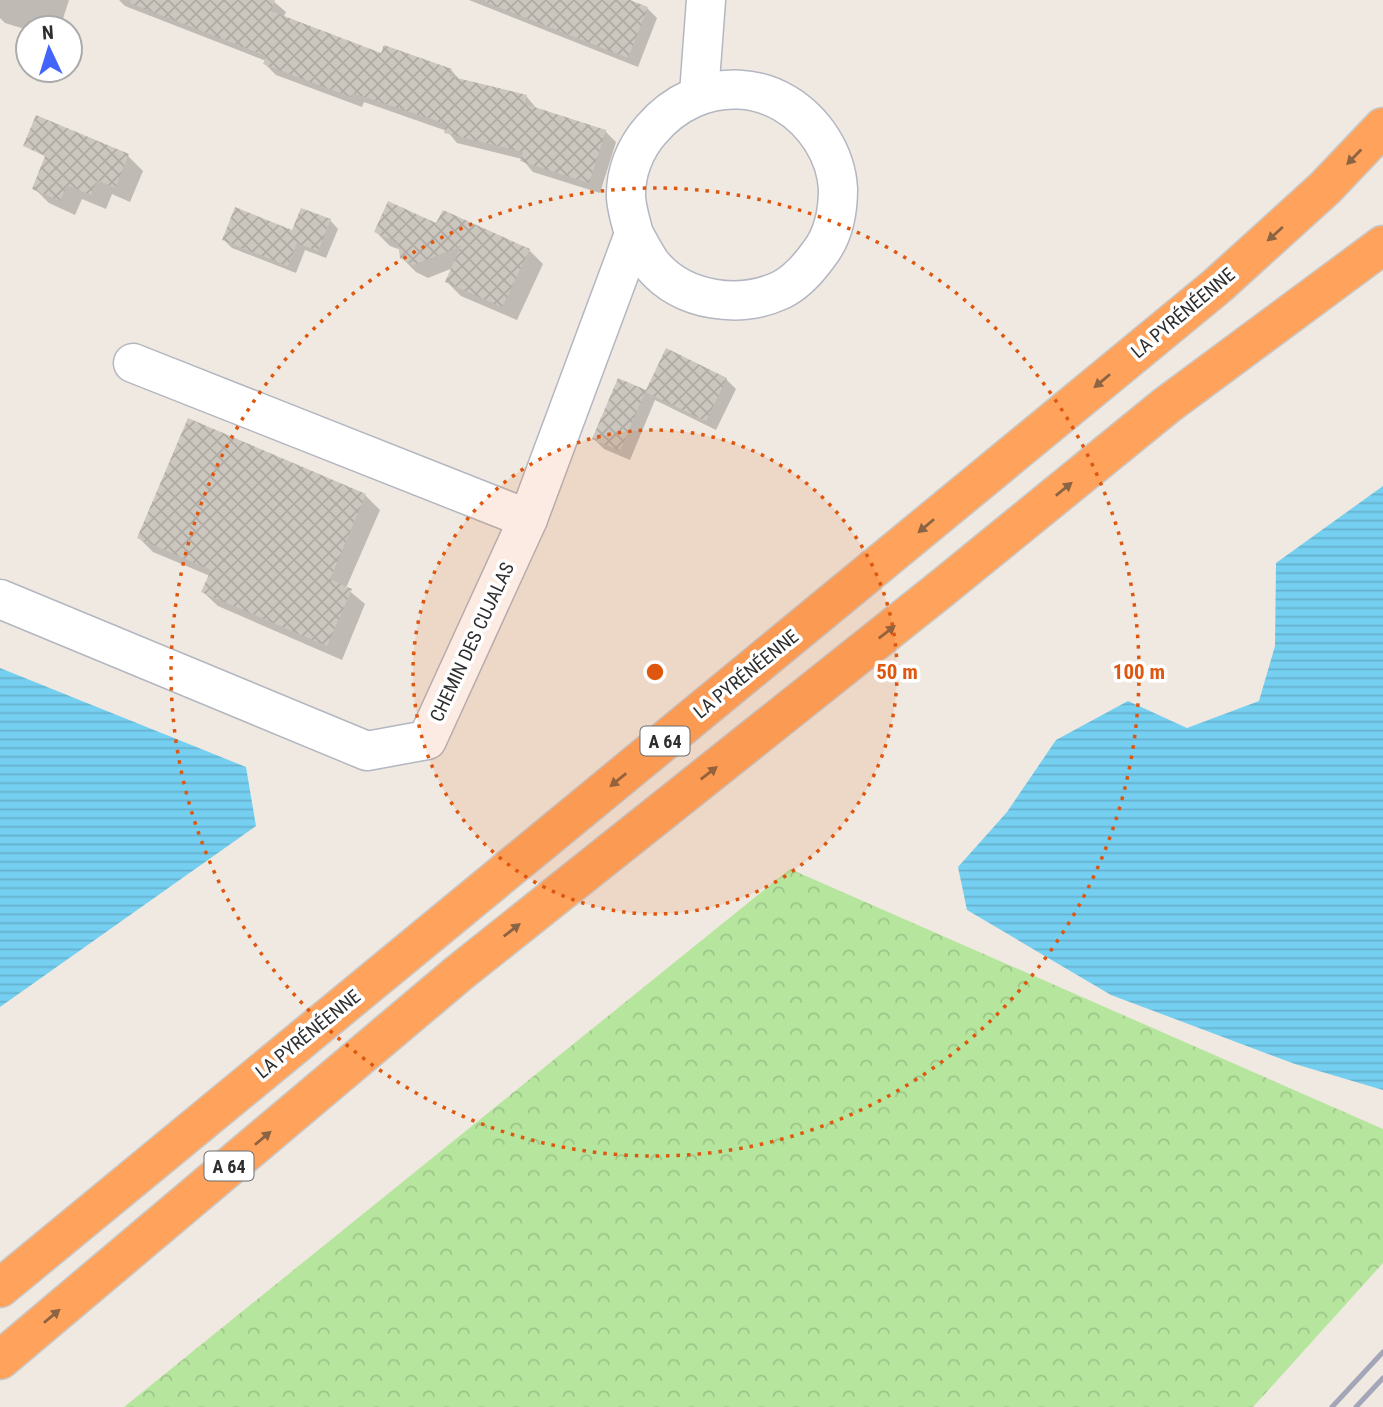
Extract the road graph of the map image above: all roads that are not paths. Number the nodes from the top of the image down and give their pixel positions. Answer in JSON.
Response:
{"nodes":[{"id":1,"x":706,"y":0,"type":"edge"},
{"id":2,"x":699,"y":94,"type":"junction"},
{"id":3,"x":1383,"y":127,"type":"edge"},
{"id":4,"x":634,"y":234,"type":"junction"},
{"id":5,"x":1383,"y":245,"type":"edge"},
{"id":6,"x":133,"y":363,"type":"dead end"},
{"id":7,"x":528,"y":519,"type":"junction"},
{"id":8,"x":0,"y":599,"type":"edge"},
{"id":9,"x":0,"y":1288,"type":"edge"},
{"id":10,"x":0,"y":1360,"type":"edge"}],
"edges":[{"from":1,"to":2,"type":"street"},
{"from":2,"to":4,"type":"street"},
{"from":2,"to":4,"type":"street"},
{"from":3,"to":9,"type":"highway","name":"LA PYRÉNÉENNE","number":"A 64","one_way":true},
{"from":4,"to":7,"type":"street","name":"CHEMIN DES CUJALAS"},
{"from":10,"to":5,"type":"highway","number":"A 64","one_way":true},
{"from":6,"to":7,"type":"street"},
{"from":7,"to":8,"type":"street","name":"CHEMIN DES CUJALAS"}]}
